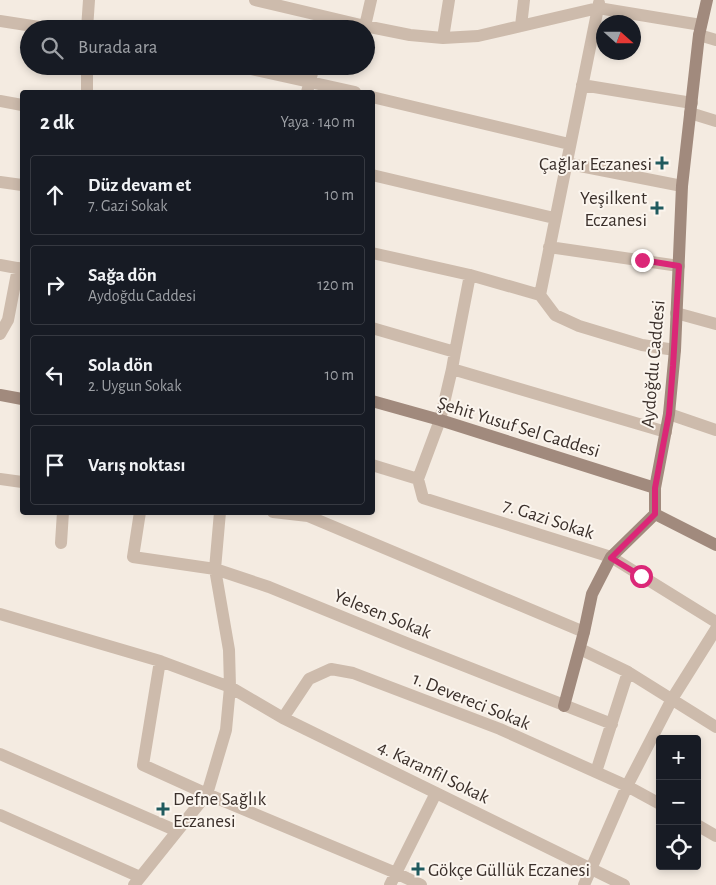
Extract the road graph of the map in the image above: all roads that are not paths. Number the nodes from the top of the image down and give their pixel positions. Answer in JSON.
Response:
{"nodes":[{"id":1,"x":89,"y":0,"type":"edge"},
{"id":2,"x":255,"y":0,"type":"edge"},
{"id":3,"x":311,"y":0,"type":"edge"},
{"id":4,"x":371,"y":0,"type":"edge"},
{"id":5,"x":449,"y":0,"type":"edge"},
{"id":6,"x":524,"y":0,"type":"edge"},
{"id":7,"x":707,"y":0,"type":"edge"},
{"id":8,"x":598,"y":4,"type":"edge"},
{"id":9,"x":308,"y":13,"type":"junction"},
{"id":10,"x":88,"y":20,"type":"edge"},
{"id":11,"x":320,"y":20,"type":"edge"},
{"id":12,"x":366,"y":20,"type":"edge"},
{"id":13,"x":0,"y":21,"type":"edge"},
{"id":14,"x":20,"y":24,"type":"edge"},
{"id":15,"x":521,"y":26,"type":"junction"},
{"id":16,"x":375,"y":28,"type":"edge"},
{"id":17,"x":700,"y":30,"type":"junction"},
{"id":18,"x":443,"y":38,"type":"junction"},
{"id":19,"x":716,"y":40,"type":"edge"},
{"id":20,"x":87,"y":75,"type":"edge"},
{"id":21,"x":268,"y":75,"type":"edge"},
{"id":22,"x":582,"y":85,"type":"junction"},
{"id":23,"x":308,"y":87,"type":"edge"},
{"id":24,"x":88,"y":90,"type":"edge"},
{"id":25,"x":336,"y":90,"type":"edge"},
{"id":26,"x":375,"y":98,"type":"edge"},
{"id":27,"x":0,"y":101,"type":"edge"},
{"id":28,"x":20,"y":105,"type":"edge"},
{"id":29,"x":691,"y":108,"type":"junction"},
{"id":30,"x":716,"y":121,"type":"edge"},
{"id":31,"x":569,"y":144,"type":"junction"},
{"id":32,"x":565,"y":163,"type":"junction"},
{"id":33,"x":375,"y":176,"type":"edge"},
{"id":34,"x":0,"y":182,"type":"edge"},
{"id":35,"x":20,"y":185,"type":"edge"},
{"id":36,"x":682,"y":186,"type":"junction"},
{"id":37,"x":554,"y":218,"type":"junction"},
{"id":38,"x":549,"y":247,"type":"junction"},
{"id":39,"x":375,"y":254,"type":"edge"},
{"id":40,"x":0,"y":265,"type":"edge"},
{"id":41,"x":679,"y":266,"type":"junction"},
{"id":42,"x":20,"y":269,"type":"edge"},
{"id":43,"x":470,"y":275,"type":"junction"},
{"id":44,"x":540,"y":294,"type":"junction"},
{"id":45,"x":676,"y":313,"type":"junction"},
{"id":46,"x":716,"y":324,"type":"edge"},
{"id":47,"x":375,"y":329,"type":"edge"},
{"id":48,"x":0,"y":334,"type":"edge"},
{"id":49,"x":675,"y":350,"type":"junction"},
{"id":50,"x":455,"y":352,"type":"junction"},
{"id":51,"x":452,"y":369,"type":"junction"},
{"id":52,"x":0,"y":395,"type":"edge"},
{"id":53,"x":20,"y":399,"type":"edge"},
{"id":54,"x":375,"y":402,"type":"edge"},
{"id":55,"x":669,"y":414,"type":"junction"},
{"id":56,"x":440,"y":420,"type":"junction"},
{"id":57,"x":716,"y":430,"type":"edge"},
{"id":58,"x":666,"y":432,"type":"junction"},
{"id":59,"x":375,"y":466,"type":"edge"},
{"id":60,"x":0,"y":479,"type":"edge"},
{"id":61,"x":418,"y":479,"type":"junction"},
{"id":62,"x":20,"y":482,"type":"edge"},
{"id":63,"x":655,"y":488,"type":"junction"},
{"id":64,"x":655,"y":514,"type":"junction"},
{"id":65,"x":63,"y":515,"type":"edge"},
{"id":66,"x":140,"y":515,"type":"edge"},
{"id":67,"x":220,"y":515,"type":"edge"},
{"id":68,"x":310,"y":515,"type":"edge"},
{"id":69,"x":61,"y":543,"type":"dead end"},
{"id":70,"x":715,"y":543,"type":"edge"},
{"id":71,"x":611,"y":558,"type":"junction"},
{"id":72,"x":215,"y":569,"type":"junction"},
{"id":73,"x":0,"y":614,"type":"edge"},
{"id":74,"x":716,"y":622,"type":"edge"},
{"id":75,"x":716,"y":629,"type":"edge"},
{"id":76,"x":584,"y":632,"type":"junction"},
{"id":77,"x":580,"y":649,"type":"junction"},
{"id":78,"x":160,"y":661,"type":"junction"},
{"id":79,"x":628,"y":672,"type":"junction"},
{"id":80,"x":230,"y":686,"type":"junction"},
{"id":81,"x":672,"y":700,"type":"junction"},
{"id":82,"x":564,"y":706,"type":"junction"},
{"id":83,"x":283,"y":718,"type":"junction"},
{"id":84,"x":612,"y":724,"type":"junction"},
{"id":85,"x":716,"y":727,"type":"edge"},
{"id":86,"x":0,"y":754,"type":"edge"},
{"id":87,"x":596,"y":772,"type":"junction"},
{"id":88,"x":627,"y":786,"type":"junction"},
{"id":89,"x":207,"y":794,"type":"junction"},
{"id":90,"x":436,"y":794,"type":"junction"},
{"id":91,"x":656,"y":802,"type":"edge"},
{"id":92,"x":0,"y":815,"type":"edge"},
{"id":93,"x":701,"y":827,"type":"edge"},
{"id":94,"x":177,"y":831,"type":"junction"},
{"id":95,"x":716,"y":836,"type":"edge"},
{"id":96,"x":591,"y":868,"type":"junction"},
{"id":97,"x":396,"y":873,"type":"junction"},
{"id":98,"x":137,"y":881,"type":"edge"},
{"id":99,"x":390,"y":885,"type":"edge"},
{"id":100,"x":421,"y":885,"type":"edge"},
{"id":101,"x":584,"y":885,"type":"edge"},
{"id":102,"x":624,"y":885,"type":"edge"}],
"edges":[{"from":1,"to":10,"type":"street"},
{"from":2,"to":9,"type":"street"},
{"from":3,"to":9,"type":"street"},
{"from":4,"to":12,"type":"street"},
{"from":5,"to":18,"type":"street"},
{"from":6,"to":15,"type":"street"},
{"from":7,"to":17,"type":"main road","name":"Aydoğdu Caddesi"},
{"from":8,"to":15,"type":"street"},
{"from":8,"to":17,"type":"street"},
{"from":8,"to":22,"type":"street"},
{"from":9,"to":11,"type":"street"},
{"from":13,"to":14,"type":"street"},
{"from":15,"to":18,"type":"street"},
{"from":16,"to":18,"type":"street"},
{"from":17,"to":19,"type":"street"},
{"from":17,"to":29,"type":"main road","name":"Aydoğdu Caddesi"},
{"from":20,"to":24,"type":"street"},
{"from":21,"to":23,"type":"street"},
{"from":22,"to":29,"type":"street"},
{"from":22,"to":31,"type":"street"},
{"from":23,"to":25,"type":"street"},
{"from":26,"to":31,"type":"street"},
{"from":27,"to":28,"type":"street"},
{"from":29,"to":30,"type":"street"},
{"from":29,"to":36,"type":"main road","name":"Aydoğdu Caddesi"},
{"from":31,"to":32,"type":"street"},
{"from":32,"to":36,"type":"street"},
{"from":32,"to":37,"type":"street"},
{"from":33,"to":37,"type":"street"},
{"from":34,"to":35,"type":"street"},
{"from":36,"to":41,"type":"main road","name":"Aydoğdu Caddesi"},
{"from":37,"to":38,"type":"street"},
{"from":38,"to":41,"type":"street"},
{"from":38,"to":44,"type":"street"},
{"from":39,"to":43,"type":"street"},
{"from":40,"to":42,"type":"street"},
{"from":41,"to":45,"type":"main road","name":"Aydoğdu Caddesi"},
{"from":42,"to":48,"type":"street"},
{"from":43,"to":44,"type":"street"},
{"from":43,"to":50,"type":"street"},
{"from":44,"to":49,"type":"street"},
{"from":45,"to":46,"type":"street"},
{"from":45,"to":49,"type":"main road","name":"Aydoğdu Caddesi"},
{"from":47,"to":50,"type":"street"},
{"from":49,"to":55,"type":"main road","name":"Aydoğdu Caddesi"},
{"from":50,"to":51,"type":"street"},
{"from":51,"to":56,"type":"street"},
{"from":51,"to":58,"type":"street"},
{"from":52,"to":53,"type":"main road"},
{"from":54,"to":56,"type":"main road","name":"Şehit Yusuf Sel Caddesi"},
{"from":55,"to":57,"type":"street"},
{"from":55,"to":58,"type":"main road","name":"Aydoğdu Caddesi"},
{"from":56,"to":61,"type":"street"},
{"from":56,"to":63,"type":"main road","name":"Şehit Yusuf Sel Caddesi"},
{"from":58,"to":63,"type":"main road","name":"Aydoğdu Caddesi"},
{"from":59,"to":61,"type":"street"},
{"from":60,"to":62,"type":"street"},
{"from":61,"to":71,"type":"street","name":"7. Gazi Sokak"},
{"from":63,"to":64,"type":"main road","name":"Aydoğdu Caddesi"},
{"from":64,"to":70,"type":"main road"},
{"from":64,"to":71,"type":"main road"},
{"from":65,"to":69,"type":"street"},
{"from":66,"to":72,"type":"street","name":"Yelesen Sokak"},
{"from":67,"to":72,"type":"street"},
{"from":68,"to":76,"type":"street"},
{"from":71,"to":74,"type":"street","name":"7. Gazi Sokak"},
{"from":71,"to":76,"type":"main road"},
{"from":72,"to":80,"type":"street"},
{"from":72,"to":82,"type":"street","name":"Yelesen Sokak"},
{"from":73,"to":78,"type":"street","name":"4. Karanfil Sokak"},
{"from":75,"to":81,"type":"street"},
{"from":76,"to":77,"type":"main road"},
{"from":77,"to":79,"type":"street"},
{"from":77,"to":82,"type":"main road"},
{"from":78,"to":80,"type":"street","name":"4. Karanfil Sokak"},
{"from":78,"to":89,"type":"street"},
{"from":79,"to":81,"type":"street"},
{"from":79,"to":84,"type":"street"},
{"from":80,"to":83,"type":"street","name":"4. Karanfil Sokak"},
{"from":80,"to":89,"type":"street"},
{"from":81,"to":85,"type":"street"},
{"from":81,"to":88,"type":"street"},
{"from":82,"to":84,"type":"street","name":"Yelesen Sokak"},
{"from":83,"to":87,"type":"street","name":"1. Devereci Sokak"},
{"from":83,"to":90,"type":"street","name":"4. Karanfil Sokak"},
{"from":84,"to":87,"type":"street"},
{"from":86,"to":94,"type":"street"},
{"from":87,"to":88,"type":"street","name":"1. Devereci Sokak"},
{"from":88,"to":91,"type":"street","name":"1. Devereci Sokak"},
{"from":88,"to":96,"type":"street"},
{"from":89,"to":94,"type":"street"},
{"from":89,"to":97,"type":"street"},
{"from":90,"to":96,"type":"street","name":"4. Karanfil Sokak"},
{"from":90,"to":97,"type":"street"},
{"from":92,"to":98,"type":"street"},
{"from":93,"to":95,"type":"street"},
{"from":94,"to":98,"type":"street"},
{"from":96,"to":101,"type":"street"},
{"from":96,"to":102,"type":"street","name":"4. Karanfil Sokak"},
{"from":97,"to":99,"type":"street"},
{"from":97,"to":100,"type":"street"}]}
